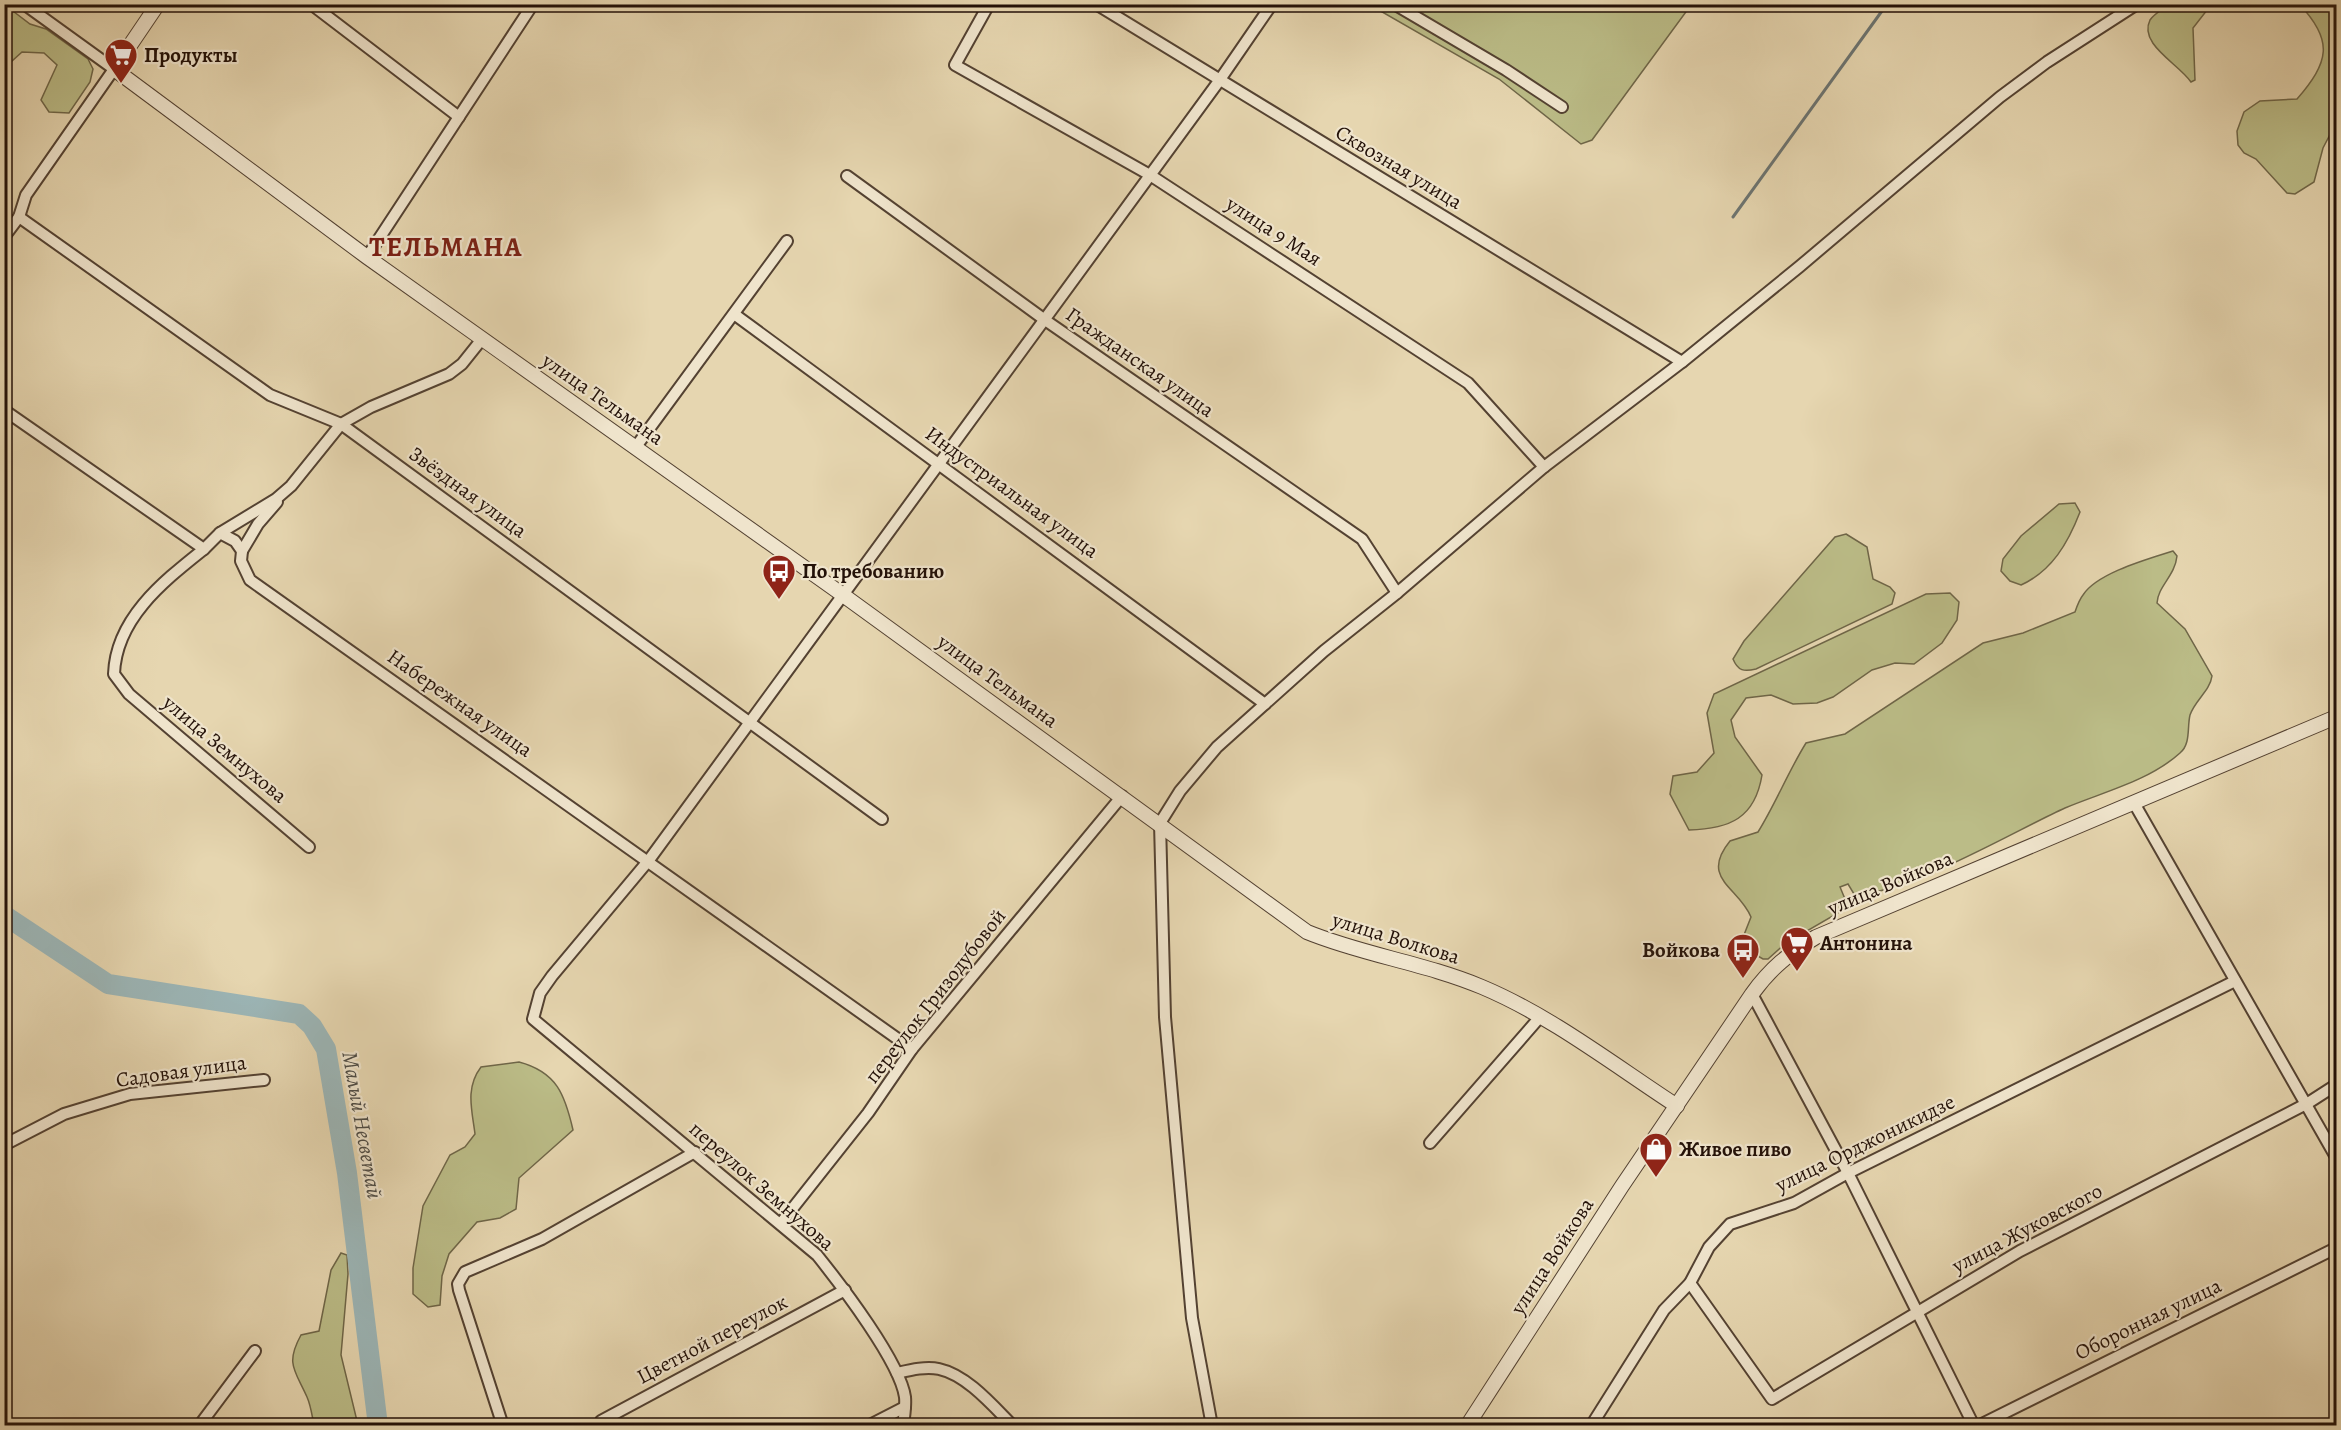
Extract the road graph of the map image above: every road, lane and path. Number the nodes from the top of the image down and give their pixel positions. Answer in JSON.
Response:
{"nodes":[{"id":1,"x":24,"y":4,"type":"edge"},
{"id":2,"x":158,"y":4,"type":"edge"},
{"id":3,"x":311,"y":4,"type":"edge"},
{"id":4,"x":533,"y":4,"type":"edge"},
{"id":5,"x":989,"y":4,"type":"edge"},
{"id":6,"x":1096,"y":4,"type":"edge"},
{"id":7,"x":1272,"y":4,"type":"edge"},
{"id":8,"x":1394,"y":4,"type":"edge"},
{"id":9,"x":2137,"y":4,"type":"edge"},
{"id":10,"x":114,"y":69,"type":"junction"},
{"id":11,"x":1219,"y":81,"type":"junction"},
{"id":12,"x":1562,"y":107,"type":"dead end"},
{"id":13,"x":459,"y":117,"type":"junction"},
{"id":14,"x":847,"y":176,"type":"dead end"},
{"id":15,"x":1150,"y":176,"type":"junction"},
{"id":16,"x":19,"y":217,"type":"junction"},
{"id":17,"x":4,"y":237,"type":"edge"},
{"id":18,"x":786,"y":242,"type":"dead end"},
{"id":19,"x":367,"y":257,"type":"junction"},
{"id":20,"x":734,"y":315,"type":"junction"},
{"id":21,"x":1045,"y":320,"type":"junction"},
{"id":22,"x":482,"y":339,"type":"junction"},
{"id":23,"x":1682,"y":362,"type":"junction"},
{"id":24,"x":4,"y":410,"type":"edge"},
{"id":25,"x":341,"y":424,"type":"junction"},
{"id":26,"x":635,"y":448,"type":"junction"},
{"id":27,"x":939,"y":464,"type":"junction"},
{"id":28,"x":1544,"y":467,"type":"junction"},
{"id":29,"x":291,"y":486,"type":"junction"},
{"id":30,"x":220,"y":533,"type":"junction"},
{"id":31,"x":204,"y":549,"type":"junction"},
{"id":32,"x":242,"y":551,"type":"junction"},
{"id":33,"x":1397,"y":593,"type":"junction"},
{"id":34,"x":843,"y":595,"type":"junction"},
{"id":35,"x":1265,"y":704,"type":"junction"},
{"id":36,"x":2337,"y":717,"type":"edge"},
{"id":37,"x":750,"y":722,"type":"junction"},
{"id":38,"x":1122,"y":796,"type":"junction"},
{"id":39,"x":2134,"y":803,"type":"junction"},
{"id":40,"x":882,"y":819,"type":"dead end"},
{"id":41,"x":1160,"y":823,"type":"junction"},
{"id":42,"x":309,"y":847,"type":"dead end"},
{"id":43,"x":649,"y":860,"type":"junction"},
{"id":44,"x":2235,"y":981,"type":"junction"},
{"id":45,"x":1752,"y":994,"type":"junction"},
{"id":46,"x":1540,"y":1017,"type":"junction"},
{"id":47,"x":912,"y":1049,"type":"junction"},
{"id":48,"x":264,"y":1080,"type":"dead end"},
{"id":49,"x":2337,"y":1084,"type":"edge"},
{"id":50,"x":2308,"y":1103,"type":"junction"},
{"id":51,"x":1677,"y":1106,"type":"junction"},
{"id":52,"x":1430,"y":1143,"type":"dead end"},
{"id":53,"x":4,"y":1145,"type":"edge"},
{"id":54,"x":695,"y":1152,"type":"junction"},
{"id":55,"x":2337,"y":1157,"type":"edge"},
{"id":56,"x":1848,"y":1173,"type":"junction"},
{"id":57,"x":781,"y":1223,"type":"junction"},
{"id":58,"x":2337,"y":1248,"type":"edge"},
{"id":59,"x":1690,"y":1283,"type":"junction"},
{"id":60,"x":845,"y":1290,"type":"junction"},
{"id":61,"x":1918,"y":1310,"type":"junction"},
{"id":62,"x":255,"y":1351,"type":"dead end"},
{"id":63,"x":897,"y":1372,"type":"junction"},
{"id":64,"x":905,"y":1407,"type":"junction"},
{"id":65,"x":199,"y":1425,"type":"edge"},
{"id":66,"x":503,"y":1425,"type":"edge"},
{"id":67,"x":603,"y":1425,"type":"edge"},
{"id":68,"x":868,"y":1425,"type":"edge"},
{"id":69,"x":903,"y":1425,"type":"edge"},
{"id":70,"x":1012,"y":1425,"type":"edge"},
{"id":71,"x":1212,"y":1425,"type":"edge"},
{"id":72,"x":1467,"y":1425,"type":"edge"},
{"id":73,"x":1591,"y":1425,"type":"edge"},
{"id":74,"x":1976,"y":1425,"type":"edge"}],
"edges":[{"from":1,"to":10,"type":"street","name":"улица Тельмана"},
{"from":2,"to":10,"type":"street"},
{"from":3,"to":13,"type":"street"},
{"from":4,"to":13,"type":"street"},
{"from":5,"to":15,"type":"street","name":"улица 9 Мая"},
{"from":6,"to":11,"type":"street","name":"Сквозная улица"},
{"from":7,"to":11,"type":"street"},
{"from":8,"to":12,"type":"street"},
{"from":9,"to":23,"type":"street"},
{"from":10,"to":16,"type":"street"},
{"from":10,"to":19,"type":"street","name":"улица Тельмана"},
{"from":11,"to":15,"type":"street"},
{"from":11,"to":23,"type":"street","name":"Сквозная улица"},
{"from":13,"to":19,"type":"street"},
{"from":14,"to":21,"type":"street","name":"Гражданская улица"},
{"from":15,"to":21,"type":"street"},
{"from":15,"to":28,"type":"street","name":"улица 9 Мая"},
{"from":16,"to":17,"type":"street"},
{"from":16,"to":25,"type":"street","name":"Звёздная улица"},
{"from":18,"to":20,"type":"street"},
{"from":19,"to":22,"type":"street","name":"улица Тельмана"},
{"from":20,"to":26,"type":"street"},
{"from":20,"to":27,"type":"street","name":"Индустриальная улица"},
{"from":21,"to":27,"type":"street"},
{"from":21,"to":33,"type":"street","name":"Гражданская улица"},
{"from":22,"to":25,"type":"street"},
{"from":22,"to":26,"type":"street","name":"улица Тельмана"},
{"from":23,"to":28,"type":"street"},
{"from":24,"to":31,"type":"street"},
{"from":25,"to":29,"type":"street"},
{"from":25,"to":37,"type":"street","name":"Звёздная улица"},
{"from":26,"to":34,"type":"street","name":"улица Тельмана"},
{"from":27,"to":34,"type":"street"},
{"from":27,"to":35,"type":"street","name":"Индустриальная улица"},
{"from":28,"to":33,"type":"street"},
{"from":29,"to":30,"type":"street"},
{"from":29,"to":32,"type":"street"},
{"from":30,"to":31,"type":"street"},
{"from":30,"to":32,"type":"street"},
{"from":31,"to":42,"type":"street","name":"улица Земнухова"},
{"from":32,"to":43,"type":"street","name":"Набережная улица"},
{"from":33,"to":35,"type":"street"},
{"from":34,"to":37,"type":"street"},
{"from":34,"to":38,"type":"street","name":"улица Тельмана"},
{"from":35,"to":41,"type":"street"},
{"from":36,"to":39,"type":"street","name":"улица Войкова"},
{"from":37,"to":40,"type":"street","name":"Звёздная улица"},
{"from":37,"to":43,"type":"street"},
{"from":38,"to":41,"type":"street","name":"улица Тельмана"},
{"from":38,"to":47,"type":"street","name":"переулок Гризодубовой"},
{"from":39,"to":44,"type":"street"},
{"from":39,"to":45,"type":"street","name":"улица Войкова"},
{"from":41,"to":46,"type":"street","name":"улица Волкова"},
{"from":41,"to":71,"type":"street"},
{"from":43,"to":47,"type":"street","name":"Набережная улица"},
{"from":43,"to":54,"type":"street","name":"переулок Земнухова"},
{"from":44,"to":50,"type":"street"},
{"from":44,"to":56,"type":"street","name":"улица Орджоникидзе"},
{"from":45,"to":51,"type":"street","name":"улица Войкова"},
{"from":45,"to":56,"type":"street"},
{"from":46,"to":51,"type":"street","name":"улица Волкова"},
{"from":46,"to":52,"type":"street"},
{"from":47,"to":57,"type":"street","name":"переулок Гризодубовой"},
{"from":48,"to":53,"type":"street","name":"Садовая улица"},
{"from":49,"to":50,"type":"street","name":"улица Жуковского"},
{"from":50,"to":55,"type":"street"},
{"from":50,"to":61,"type":"street","name":"улица Жуковского"},
{"from":51,"to":72,"type":"street","name":"улица Войкова"},
{"from":54,"to":57,"type":"street","name":"переулок Земнухова"},
{"from":54,"to":66,"type":"street"},
{"from":56,"to":59,"type":"street","name":"улица Орджоникидзе"},
{"from":56,"to":61,"type":"street"},
{"from":57,"to":60,"type":"street","name":"переулок Земнухова"},
{"from":58,"to":74,"type":"street","name":"Оборонная улица"},
{"from":59,"to":61,"type":"street","name":"улица Жуковского"},
{"from":59,"to":73,"type":"street","name":"улица Орджоникидзе"},
{"from":60,"to":63,"type":"street","name":"переулок Земнухова"},
{"from":60,"to":67,"type":"street","name":"Цветной переулок"},
{"from":61,"to":74,"type":"street"},
{"from":62,"to":65,"type":"street"},
{"from":63,"to":64,"type":"street","name":"переулок Земнухова"},
{"from":63,"to":70,"type":"street"},
{"from":64,"to":68,"type":"street"},
{"from":64,"to":69,"type":"street","name":"переулок Земнухова"}]}
